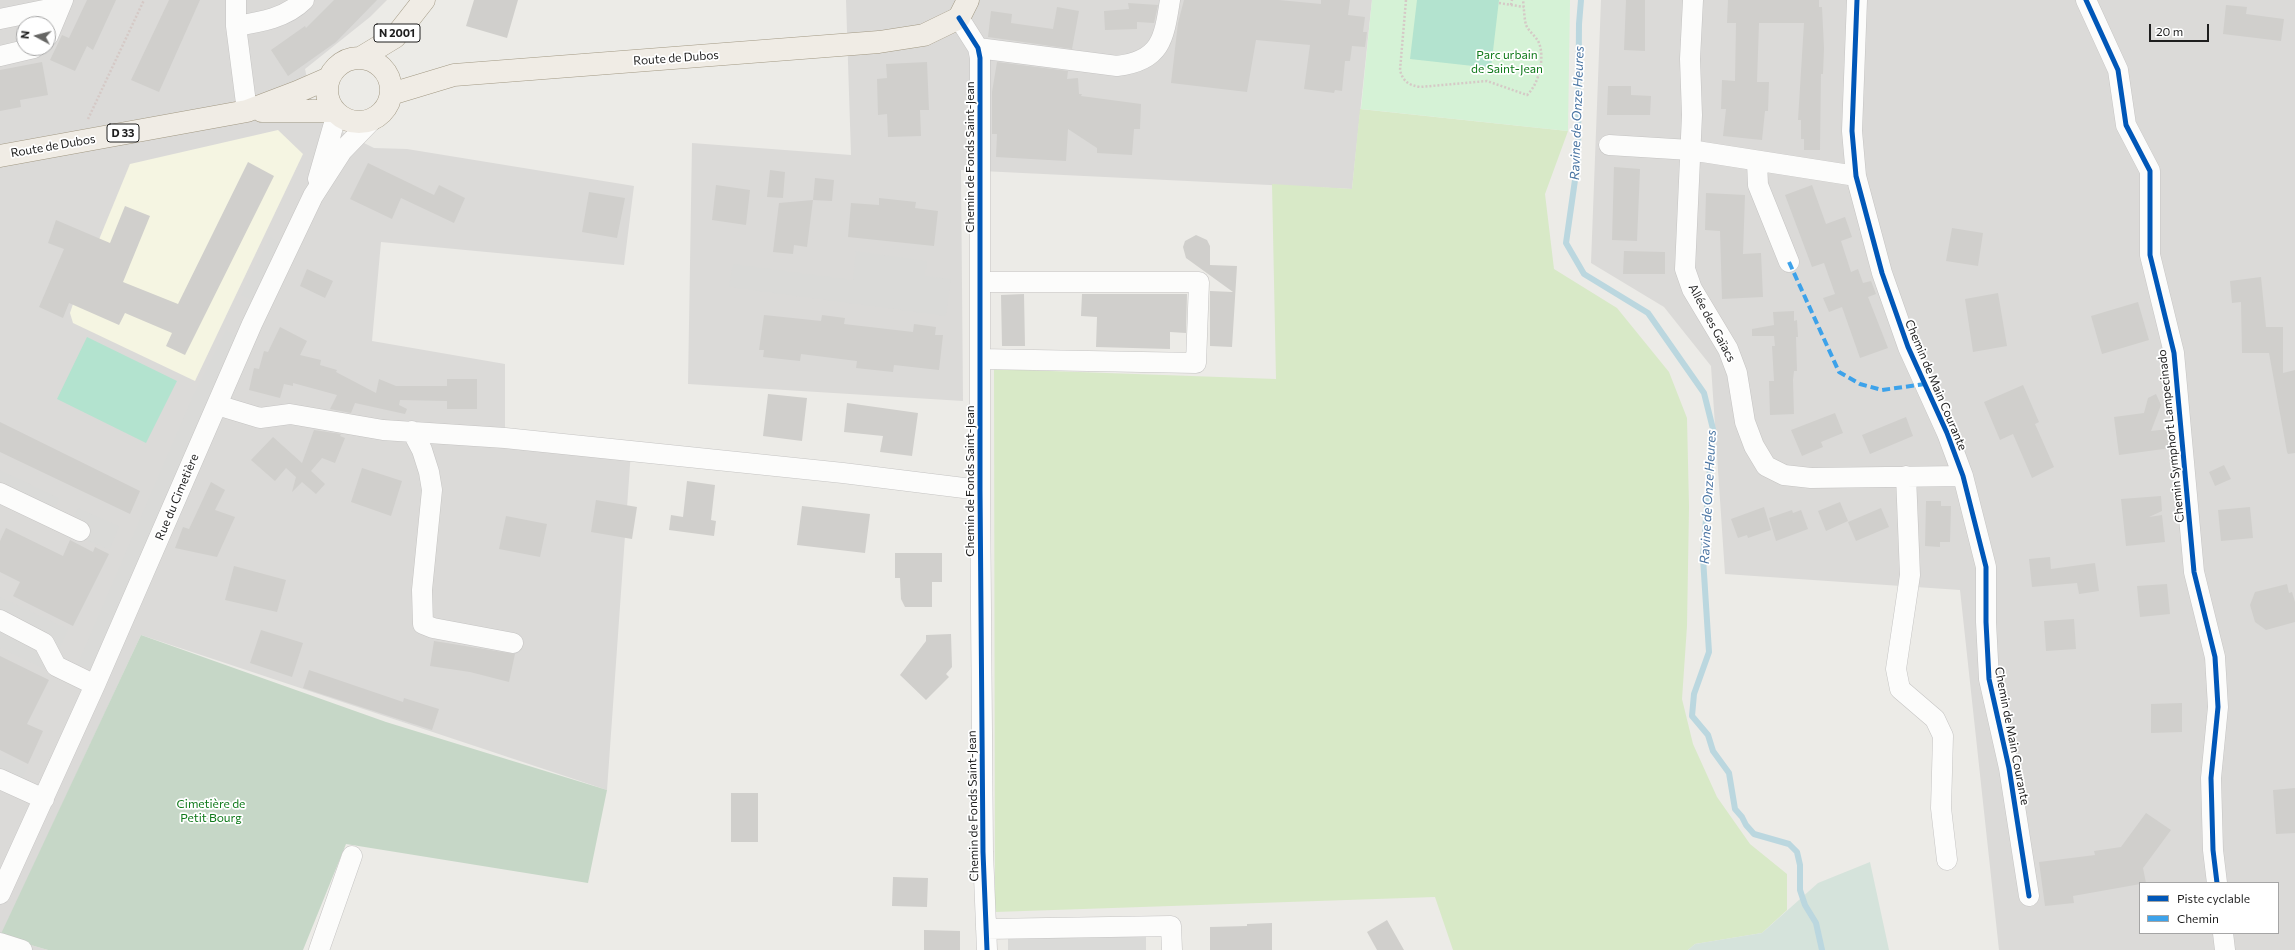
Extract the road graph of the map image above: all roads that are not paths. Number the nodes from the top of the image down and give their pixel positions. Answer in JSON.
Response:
{"nodes":[{"id":1,"x":236,"y":0,"type":"edge"},
{"id":2,"x":304,"y":0,"type":"edge"},
{"id":3,"x":424,"y":0,"type":"edge"},
{"id":4,"x":1170,"y":0,"type":"edge"},
{"id":5,"x":1693,"y":0,"type":"edge"},
{"id":6,"x":1857,"y":0,"type":"edge"},
{"id":7,"x":2086,"y":0,"type":"edge"},
{"id":8,"x":61,"y":4,"type":"edge"},
{"id":9,"x":964,"y":9,"type":"edge"},
{"id":10,"x":56,"y":16,"type":"edge"},
{"id":11,"x":0,"y":19,"type":"edge"},
{"id":12,"x":236,"y":26,"type":"junction"},
{"id":13,"x":978,"y":48,"type":"junction"},
{"id":14,"x":16,"y":52,"type":"edge"},
{"id":15,"x":0,"y":56,"type":"edge"},
{"id":16,"x":362,"y":57,"type":"junction"},
{"id":17,"x":329,"y":78,"type":"junction"},
{"id":18,"x":391,"y":94,"type":"junction"},
{"id":19,"x":247,"y":111,"type":"junction"},
{"id":20,"x":335,"y":112,"type":"junction"},
{"id":21,"x":373,"y":119,"type":"junction"},
{"id":22,"x":1609,"y":145,"type":"dead end"},
{"id":23,"x":1690,"y":150,"type":"junction"},
{"id":24,"x":0,"y":156,"type":"edge"},
{"id":25,"x":1757,"y":162,"type":"junction"},
{"id":26,"x":1856,"y":176,"type":"junction"},
{"id":27,"x":313,"y":196,"type":"junction"},
{"id":28,"x":1789,"y":262,"type":"dead end"},
{"id":29,"x":980,"y":282,"type":"junction"},
{"id":30,"x":980,"y":359,"type":"junction"},
{"id":31,"x":217,"y":405,"type":"junction"},
{"id":32,"x":412,"y":431,"type":"junction"},
{"id":33,"x":1906,"y":476,"type":"junction"},
{"id":34,"x":1963,"y":476,"type":"junction"},
{"id":35,"x":980,"y":490,"type":"junction"},
{"id":36,"x":0,"y":493,"type":"edge"},
{"id":37,"x":80,"y":531,"type":"dead end"},
{"id":38,"x":0,"y":620,"type":"edge"},
{"id":39,"x":513,"y":643,"type":"dead end"},
{"id":40,"x":95,"y":684,"type":"junction"},
{"id":41,"x":0,"y":779,"type":"edge"},
{"id":42,"x":44,"y":799,"type":"junction"},
{"id":43,"x":352,"y":856,"type":"dead end"},
{"id":44,"x":1947,"y":860,"type":"dead end"},
{"id":45,"x":2217,"y":882,"type":"edge"},
{"id":46,"x":0,"y":894,"type":"edge"},
{"id":47,"x":2029,"y":896,"type":"dead end"},
{"id":48,"x":986,"y":929,"type":"junction"},
{"id":49,"x":2223,"y":934,"type":"edge"},
{"id":50,"x":0,"y":943,"type":"edge"},
{"id":51,"x":22,"y":950,"type":"edge"},
{"id":52,"x":319,"y":950,"type":"edge"},
{"id":53,"x":987,"y":950,"type":"edge"},
{"id":54,"x":1172,"y":950,"type":"edge"},
{"id":55,"x":2225,"y":950,"type":"edge"}],
"edges":[{"from":1,"to":12,"type":"street"},
{"from":2,"to":12,"type":"street"},
{"from":3,"to":16,"type":"main road","number":"N 2001"},
{"from":4,"to":13,"type":"street"},
{"from":5,"to":23,"type":"street","name":"Allée des Gaïacs"},
{"from":6,"to":26,"type":"street","name":"Chemin de Main Courante"},
{"from":7,"to":45,"type":"street","name":"Chemin Symphort Lampecinado"},
{"from":8,"to":10,"type":"street"},
{"from":8,"to":11,"type":"street"},
{"from":9,"to":13,"type":"street"},
{"from":9,"to":18,"type":"main road","name":"Route de Dubos"},
{"from":12,"to":19,"type":"street"},
{"from":13,"to":29,"type":"street","name":"Chemin de Fonds Saint-Jean"},
{"from":14,"to":15,"type":"street"},
{"from":16,"to":17,"type":"main road"},
{"from":16,"to":18,"type":"main road"},
{"from":17,"to":19,"type":"main road","name":"Route de Dubos","number":"D 33"},
{"from":17,"to":20,"type":"main road"},
{"from":18,"to":21,"type":"main road"},
{"from":19,"to":20,"type":"main road","name":"Route de Dubos","number":"D 33"},
{"from":19,"to":24,"type":"main road","name":"Route de Dubos","number":"D 33"},
{"from":20,"to":21,"type":"main road"},
{"from":20,"to":27,"type":"street","name":"Rue du Cimetière"},
{"from":21,"to":27,"type":"street","name":"Rue du Cimetière"},
{"from":22,"to":23,"type":"street"},
{"from":23,"to":25,"type":"street"},
{"from":23,"to":33,"type":"street","name":"Allée des Gaïacs"},
{"from":25,"to":26,"type":"street"},
{"from":25,"to":28,"type":"street"},
{"from":26,"to":34,"type":"street","name":"Chemin de Main Courante"},
{"from":27,"to":31,"type":"street","name":"Rue du Cimetière"},
{"from":29,"to":30,"type":"street","name":"Chemin de Fonds Saint-Jean"},
{"from":29,"to":30,"type":"street"},
{"from":30,"to":35,"type":"street","name":"Chemin de Fonds Saint-Jean"},
{"from":31,"to":32,"type":"street"},
{"from":31,"to":40,"type":"street","name":"Rue du Cimetière"},
{"from":32,"to":35,"type":"street"},
{"from":32,"to":39,"type":"street"},
{"from":33,"to":34,"type":"street","name":"Allée des Gaïacs"},
{"from":33,"to":44,"type":"street"},
{"from":34,"to":47,"type":"street","name":"Chemin de Main Courante"},
{"from":35,"to":48,"type":"street","name":"Chemin de Fonds Saint-Jean"},
{"from":36,"to":37,"type":"street"},
{"from":38,"to":40,"type":"street"},
{"from":40,"to":42,"type":"street","name":"Rue du Cimetière"},
{"from":41,"to":42,"type":"street"},
{"from":42,"to":46,"type":"street","name":"Rue du Cimetière"},
{"from":43,"to":52,"type":"street"},
{"from":48,"to":53,"type":"street","name":"Chemin de Fonds Saint-Jean"},
{"from":48,"to":54,"type":"street"},
{"from":49,"to":55,"type":"street"},
{"from":50,"to":51,"type":"street"}]}
